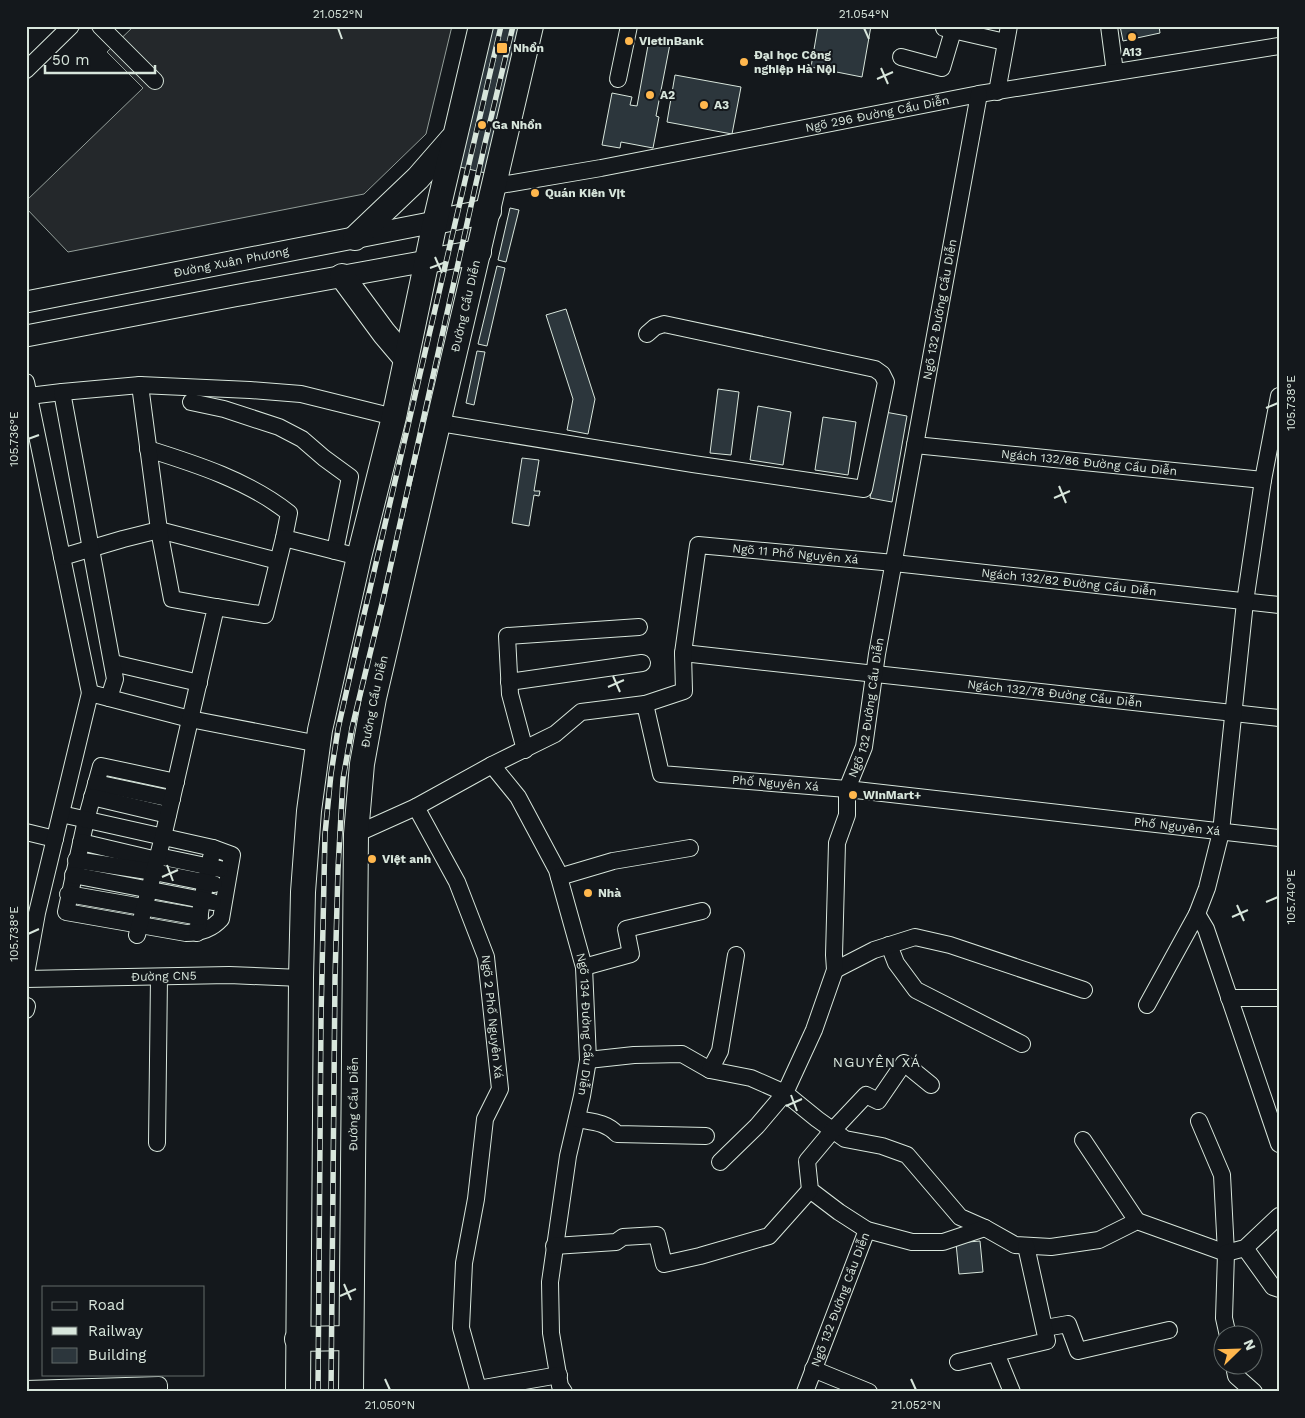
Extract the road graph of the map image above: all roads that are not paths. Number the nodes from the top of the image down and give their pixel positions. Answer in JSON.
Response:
{"nodes":[{"id":1,"x":71,"y":26,"type":"edge"},
{"id":2,"x":100,"y":26,"type":"edge"},
{"id":3,"x":481,"y":26,"type":"edge"},
{"id":4,"x":531,"y":26,"type":"edge"},
{"id":5,"x":629,"y":26,"type":"edge"},
{"id":6,"x":1109,"y":26,"type":"edge"},
{"id":7,"x":948,"y":28,"type":"edge"},
{"id":8,"x":1007,"y":34,"type":"edge"},
{"id":9,"x":1279,"y":46,"type":"edge"},
{"id":10,"x":901,"y":57,"type":"dead end"},
{"id":11,"x":26,"y":70,"type":"edge"},
{"id":12,"x":1115,"y":72,"type":"junction"},
{"id":13,"x":618,"y":79,"type":"dead end"},
{"id":14,"x":155,"y":82,"type":"dead end"},
{"id":15,"x":997,"y":92,"type":"junction"},
{"id":16,"x":979,"y":94,"type":"junction"},
{"id":17,"x":455,"y":136,"type":"junction"},
{"id":18,"x":495,"y":186,"type":"junction"},
{"id":19,"x":489,"y":211,"type":"junction"},
{"id":20,"x":435,"y":222,"type":"junction"},
{"id":21,"x":355,"y":238,"type":"junction"},
{"id":22,"x":479,"y":252,"type":"junction"},
{"id":23,"x":427,"y":261,"type":"junction"},
{"id":24,"x":342,"y":276,"type":"junction"},
{"id":25,"x":26,"y":302,"type":"edge"},
{"id":26,"x":647,"y":334,"type":"dead end"},
{"id":27,"x":26,"y":336,"type":"edge"},
{"id":28,"x":406,"y":359,"type":"junction"},
{"id":29,"x":140,"y":385,"type":"junction"},
{"id":30,"x":28,"y":389,"type":"edge"},
{"id":31,"x":62,"y":392,"type":"junction"},
{"id":32,"x":1279,"y":396,"type":"edge"},
{"id":33,"x":191,"y":402,"type":"dead end"},
{"id":34,"x":394,"y":417,"type":"junction"},
{"id":35,"x":440,"y":423,"type":"junction"},
{"id":36,"x":915,"y":446,"type":"junction"},
{"id":37,"x":148,"y":449,"type":"junction"},
{"id":38,"x":1263,"y":480,"type":"junction"},
{"id":39,"x":159,"y":530,"type":"junction"},
{"id":40,"x":284,"y":538,"type":"junction"},
{"id":41,"x":91,"y":548,"type":"junction"},
{"id":42,"x":334,"y":551,"type":"junction"},
{"id":43,"x":62,"y":557,"type":"junction"},
{"id":44,"x":359,"y":557,"type":"junction"},
{"id":45,"x":278,"y":561,"type":"junction"},
{"id":46,"x":894,"y":562,"type":"junction"},
{"id":47,"x":1245,"y":602,"type":"junction"},
{"id":48,"x":1279,"y":605,"type":"edge"},
{"id":49,"x":216,"y":607,"type":"junction"},
{"id":50,"x":639,"y":627,"type":"dead end"},
{"id":51,"x":683,"y":653,"type":"junction"},
{"id":52,"x":112,"y":663,"type":"junction"},
{"id":53,"x":642,"y":663,"type":"dead end"},
{"id":54,"x":875,"y":673,"type":"junction"},
{"id":55,"x":509,"y":682,"type":"junction"},
{"id":56,"x":199,"y":683,"type":"junction"},
{"id":57,"x":90,"y":693,"type":"junction"},
{"id":58,"x":109,"y":698,"type":"junction"},
{"id":59,"x":645,"y":704,"type":"junction"},
{"id":60,"x":1233,"y":714,"type":"junction"},
{"id":61,"x":1279,"y":718,"type":"edge"},
{"id":62,"x":190,"y":719,"type":"junction"},
{"id":63,"x":319,"y":744,"type":"junction"},
{"id":64,"x":525,"y":750,"type":"junction"},
{"id":65,"x":492,"y":765,"type":"junction"},
{"id":66,"x":176,"y":782,"type":"junction"},
{"id":67,"x":847,"y":789,"type":"junction"},
{"id":68,"x":94,"y":790,"type":"junction"},
{"id":69,"x":172,"y":799,"type":"junction"},
{"id":70,"x":416,"y":807,"type":"junction"},
{"id":71,"x":61,"y":814,"type":"junction"},
{"id":72,"x":168,"y":816,"type":"junction"},
{"id":73,"x":86,"y":820,"type":"junction"},
{"id":74,"x":26,"y":832,"type":"edge"},
{"id":75,"x":1221,"y":832,"type":"junction"},
{"id":76,"x":356,"y":834,"type":"junction"},
{"id":77,"x":164,"y":837,"type":"junction"},
{"id":78,"x":1279,"y":838,"type":"edge"},
{"id":79,"x":55,"y":839,"type":"junction"},
{"id":80,"x":80,"y":842,"type":"junction"},
{"id":81,"x":213,"y":848,"type":"junction"},
{"id":82,"x":690,"y":848,"type":"dead end"},
{"id":83,"x":157,"y":863,"type":"junction"},
{"id":84,"x":74,"y":867,"type":"junction"},
{"id":85,"x":207,"y":874,"type":"junction"},
{"id":86,"x":559,"y":877,"type":"junction"},
{"id":87,"x":228,"y":878,"type":"junction"},
{"id":88,"x":149,"y":890,"type":"junction"},
{"id":89,"x":68,"y":894,"type":"junction"},
{"id":90,"x":202,"y":900,"type":"junction"},
{"id":91,"x":224,"y":903,"type":"junction"},
{"id":92,"x":145,"y":907,"type":"junction"},
{"id":93,"x":702,"y":911,"type":"dead end"},
{"id":94,"x":1197,"y":914,"type":"junction"},
{"id":95,"x":199,"y":925,"type":"junction"},
{"id":96,"x":139,"y":930,"type":"junction"},
{"id":97,"x":889,"y":946,"type":"junction"},
{"id":98,"x":736,"y":955,"type":"dead end"},
{"id":99,"x":584,"y":967,"type":"junction"},
{"id":100,"x":835,"y":970,"type":"junction"},
{"id":101,"x":26,"y":974,"type":"edge"},
{"id":102,"x":159,"y":977,"type":"junction"},
{"id":103,"x":301,"y":978,"type":"junction"},
{"id":104,"x":26,"y":979,"type":"edge"},
{"id":105,"x":1084,"y":990,"type":"dead end"},
{"id":106,"x":1229,"y":998,"type":"junction"},
{"id":107,"x":1279,"y":998,"type":"edge"},
{"id":108,"x":1147,"y":1005,"type":"dead end"},
{"id":109,"x":27,"y":1006,"type":"edge"},
{"id":110,"x":26,"y":1010,"type":"edge"},
{"id":111,"x":1022,"y":1044,"type":"dead end"},
{"id":112,"x":588,"y":1060,"type":"junction"},
{"id":113,"x":710,"y":1070,"type":"junction"},
{"id":114,"x":931,"y":1085,"type":"dead end"},
{"id":115,"x":784,"y":1093,"type":"junction"},
{"id":116,"x":577,"y":1119,"type":"junction"},
{"id":117,"x":1199,"y":1121,"type":"dead end"},
{"id":118,"x":833,"y":1130,"type":"junction"},
{"id":119,"x":706,"y":1136,"type":"dead end"},
{"id":120,"x":1082,"y":1140,"type":"dead end"},
{"id":121,"x":156,"y":1143,"type":"dead end"},
{"id":122,"x":1279,"y":1144,"type":"edge"},
{"id":123,"x":720,"y":1162,"type":"dead end"},
{"id":124,"x":810,"y":1190,"type":"junction"},
{"id":125,"x":1279,"y":1216,"type":"edge"},
{"id":126,"x":1136,"y":1220,"type":"junction"},
{"id":127,"x":985,"y":1228,"type":"junction"},
{"id":128,"x":867,"y":1230,"type":"junction"},
{"id":129,"x":554,"y":1246,"type":"junction"},
{"id":130,"x":1026,"y":1246,"type":"junction"},
{"id":131,"x":1245,"y":1248,"type":"junction"},
{"id":132,"x":1226,"y":1253,"type":"junction"},
{"id":133,"x":1279,"y":1289,"type":"edge"},
{"id":134,"x":1226,"y":1326,"type":"edge"},
{"id":135,"x":1169,"y":1330,"type":"dead end"},
{"id":136,"x":1046,"y":1334,"type":"junction"},
{"id":137,"x":351,"y":1338,"type":"junction"},
{"id":138,"x":297,"y":1339,"type":"junction"},
{"id":139,"x":996,"y":1353,"type":"junction"},
{"id":140,"x":958,"y":1362,"type":"dead end"},
{"id":141,"x":813,"y":1369,"type":"junction"},
{"id":142,"x":559,"y":1375,"type":"junction"},
{"id":143,"x":1236,"y":1376,"type":"edge"},
{"id":144,"x":26,"y":1389,"type":"edge"},
{"id":145,"x":159,"y":1392,"type":"edge"},
{"id":146,"x":298,"y":1392,"type":"edge"},
{"id":147,"x":351,"y":1392,"type":"edge"},
{"id":148,"x":564,"y":1392,"type":"edge"},
{"id":149,"x":805,"y":1392,"type":"edge"},
{"id":150,"x":869,"y":1392,"type":"edge"},
{"id":151,"x":1012,"y":1392,"type":"edge"},
{"id":152,"x":1254,"y":1392,"type":"edge"}],
"edges":[{"from":1,"to":11,"type":"street"},
{"from":2,"to":14,"type":"street"},
{"from":3,"to":17,"type":"highway"},
{"from":4,"to":18,"type":"highway","name":"Đường Cầu Diễn"},
{"from":5,"to":13,"type":"street"},
{"from":6,"to":12,"type":"street"},
{"from":7,"to":8,"type":"street"},
{"from":7,"to":10,"type":"street"},
{"from":8,"to":15,"type":"street"},
{"from":9,"to":12,"type":"street","name":"Ngõ 296 Đường Cầu Diễn"},
{"from":12,"to":15,"type":"street","name":"Ngõ 296 Đường Cầu Diễn"},
{"from":15,"to":16,"type":"street","name":"Ngõ 296 Đường Cầu Diễn"},
{"from":16,"to":18,"type":"street","name":"Ngõ 296 Đường Cầu Diễn"},
{"from":16,"to":36,"type":"street","name":"Ngõ 132 Đường Cầu Diễn"},
{"from":17,"to":20,"type":"highway"},
{"from":17,"to":21,"type":"highway"},
{"from":18,"to":19,"type":"highway","name":"Đường Cầu Diễn"},
{"from":19,"to":20,"type":"highway"},
{"from":19,"to":22,"type":"highway","name":"Đường Cầu Diễn"},
{"from":20,"to":21,"type":"main road","name":"Đường Xuân Phương"},
{"from":20,"to":23,"type":"highway"},
{"from":21,"to":25,"type":"main road","name":"Đường Xuân Phương"},
{"from":22,"to":23,"type":"highway"},
{"from":22,"to":35,"type":"highway","name":"Đường Cầu Diễn"},
{"from":23,"to":24,"type":"main road"},
{"from":23,"to":28,"type":"highway"},
{"from":24,"to":27,"type":"main road"},
{"from":24,"to":28,"type":"highway"},
{"from":26,"to":35,"type":"street"},
{"from":28,"to":34,"type":"highway"},
{"from":29,"to":31,"type":"street"},
{"from":29,"to":34,"type":"street"},
{"from":29,"to":37,"type":"street"},
{"from":30,"to":31,"type":"street"},
{"from":30,"to":43,"type":"street"},
{"from":31,"to":41,"type":"street"},
{"from":32,"to":38,"type":"street"},
{"from":33,"to":42,"type":"street"},
{"from":34,"to":44,"type":"highway"},
{"from":35,"to":76,"type":"highway","name":"Đường Cầu Diễn"},
{"from":36,"to":38,"type":"street","name":"Ngách 132/86 Đường Cầu Diễn"},
{"from":36,"to":46,"type":"street","name":"Ngõ 132 Đường Cầu Diễn"},
{"from":37,"to":39,"type":"street"},
{"from":37,"to":40,"type":"street"},
{"from":38,"to":47,"type":"street"},
{"from":39,"to":41,"type":"street"},
{"from":39,"to":45,"type":"street"},
{"from":39,"to":49,"type":"street"},
{"from":40,"to":42,"type":"street"},
{"from":40,"to":45,"type":"street"},
{"from":41,"to":43,"type":"street"},
{"from":41,"to":52,"type":"street"},
{"from":42,"to":44,"type":"street"},
{"from":43,"to":57,"type":"street"},
{"from":44,"to":63,"type":"highway"},
{"from":45,"to":49,"type":"street"},
{"from":46,"to":47,"type":"street","name":"Ngách 132/82 Đường Cầu Diễn"},
{"from":46,"to":51,"type":"street","name":"Ngõ 11 Phố Nguyên Xá"},
{"from":46,"to":54,"type":"street","name":"Ngõ 132 Đường Cầu Diễn"},
{"from":47,"to":48,"type":"street","name":"Ngách 132/82 Đường Cầu Diễn"},
{"from":47,"to":60,"type":"street"},
{"from":49,"to":56,"type":"street"},
{"from":50,"to":55,"type":"street"},
{"from":51,"to":54,"type":"street","name":"Ngách 132/78 Đường Cầu Diễn"},
{"from":51,"to":59,"type":"street"},
{"from":52,"to":56,"type":"street"},
{"from":52,"to":58,"type":"street"},
{"from":53,"to":55,"type":"street"},
{"from":54,"to":60,"type":"street","name":"Ngách 132/78 Đường Cầu Diễn"},
{"from":54,"to":67,"type":"street","name":"Ngõ 132 Đường Cầu Diễn"},
{"from":55,"to":64,"type":"street"},
{"from":56,"to":62,"type":"street"},
{"from":57,"to":58,"type":"street"},
{"from":57,"to":71,"type":"street"},
{"from":58,"to":62,"type":"street"},
{"from":59,"to":64,"type":"street"},
{"from":59,"to":67,"type":"street","name":"Phố Nguyên Xá"},
{"from":60,"to":61,"type":"street","name":"Ngách 132/78 Đường Cầu Diễn"},
{"from":60,"to":75,"type":"street"},
{"from":62,"to":63,"type":"street"},
{"from":62,"to":66,"type":"street"},
{"from":63,"to":103,"type":"highway"},
{"from":64,"to":65,"type":"street"},
{"from":65,"to":70,"type":"street"},
{"from":65,"to":86,"type":"street","name":"Ngõ 134 Đường Cầu Diễn"},
{"from":66,"to":68,"type":"street"},
{"from":66,"to":69,"type":"street"},
{"from":67,"to":75,"type":"street","name":"Phố Nguyên Xá"},
{"from":67,"to":100,"type":"street","name":"Ngõ 132 Đường Cầu Diễn"},
{"from":68,"to":69,"type":"street"},
{"from":68,"to":72,"type":"street"},
{"from":68,"to":73,"type":"street"},
{"from":69,"to":72,"type":"street"},
{"from":70,"to":76,"type":"street"},
{"from":70,"to":142,"type":"street","name":"Ngõ 2 Phố Nguyên Xá"},
{"from":71,"to":73,"type":"street"},
{"from":71,"to":79,"type":"street"},
{"from":72,"to":77,"type":"street"},
{"from":73,"to":77,"type":"street"},
{"from":73,"to":80,"type":"street"},
{"from":74,"to":79,"type":"street"},
{"from":75,"to":78,"type":"street","name":"Phố Nguyên Xá"},
{"from":75,"to":94,"type":"street"},
{"from":76,"to":137,"type":"highway","name":"Đường Cầu Diễn"},
{"from":77,"to":81,"type":"street"},
{"from":77,"to":83,"type":"street"},
{"from":79,"to":101,"type":"street"},
{"from":80,"to":83,"type":"street"},
{"from":80,"to":84,"type":"street"},
{"from":81,"to":85,"type":"street"},
{"from":81,"to":87,"type":"street"},
{"from":82,"to":86,"type":"street"},
{"from":83,"to":84,"type":"street"},
{"from":83,"to":85,"type":"street"},
{"from":83,"to":88,"type":"street"},
{"from":84,"to":88,"type":"street"},
{"from":84,"to":89,"type":"street"},
{"from":85,"to":87,"type":"street"},
{"from":85,"to":90,"type":"street"},
{"from":86,"to":99,"type":"street","name":"Ngõ 134 Đường Cầu Diễn"},
{"from":87,"to":91,"type":"street"},
{"from":88,"to":90,"type":"street"},
{"from":88,"to":92,"type":"street"},
{"from":89,"to":92,"type":"street"},
{"from":89,"to":96,"type":"street"},
{"from":90,"to":91,"type":"street"},
{"from":90,"to":95,"type":"street"},
{"from":91,"to":95,"type":"street"},
{"from":92,"to":95,"type":"street"},
{"from":92,"to":96,"type":"street"},
{"from":93,"to":99,"type":"street"},
{"from":94,"to":106,"type":"street"},
{"from":94,"to":108,"type":"street"},
{"from":95,"to":96,"type":"street"},
{"from":97,"to":100,"type":"street"},
{"from":97,"to":105,"type":"street"},
{"from":97,"to":111,"type":"street"},
{"from":98,"to":113,"type":"street"},
{"from":99,"to":112,"type":"street","name":"Ngõ 134 Đường Cầu Diễn"},
{"from":100,"to":115,"type":"street","name":"Ngõ 132 Đường Cầu Diễn"},
{"from":102,"to":103,"type":"street","name":"Đường CN5"},
{"from":102,"to":104,"type":"street","name":"Đường CN5"},
{"from":102,"to":121,"type":"street"},
{"from":103,"to":138,"type":"highway"},
{"from":106,"to":107,"type":"street"},
{"from":106,"to":122,"type":"street"},
{"from":109,"to":110,"type":"street"},
{"from":112,"to":113,"type":"street"},
{"from":112,"to":116,"type":"street","name":"Ngõ 134 Đường Cầu Diễn"},
{"from":113,"to":115,"type":"street"},
{"from":114,"to":118,"type":"street"},
{"from":115,"to":118,"type":"street"},
{"from":115,"to":123,"type":"street","name":"Ngõ 132 Đường Cầu Diễn"},
{"from":116,"to":119,"type":"street"},
{"from":116,"to":129,"type":"street","name":"Ngõ 134 Đường Cầu Diễn"},
{"from":117,"to":132,"type":"street"},
{"from":118,"to":124,"type":"street"},
{"from":118,"to":127,"type":"street"},
{"from":120,"to":126,"type":"street"},
{"from":124,"to":128,"type":"street","name":"Ngõ 132 Đường Cầu Diễn"},
{"from":124,"to":129,"type":"street"},
{"from":125,"to":131,"type":"street"},
{"from":126,"to":130,"type":"street"},
{"from":126,"to":132,"type":"street"},
{"from":127,"to":128,"type":"street"},
{"from":127,"to":130,"type":"street"},
{"from":128,"to":141,"type":"street","name":"Ngõ 132 Đường Cầu Diễn"},
{"from":129,"to":142,"type":"street","name":"Ngõ 134 Đường Cầu Diễn"},
{"from":130,"to":136,"type":"street"},
{"from":131,"to":132,"type":"street"},
{"from":131,"to":133,"type":"street"},
{"from":132,"to":134,"type":"street"},
{"from":135,"to":136,"type":"street"},
{"from":136,"to":139,"type":"street"},
{"from":137,"to":138,"type":"highway"},
{"from":137,"to":147,"type":"highway","name":"Đường Cầu Diễn"},
{"from":138,"to":146,"type":"highway"},
{"from":139,"to":140,"type":"street"},
{"from":139,"to":151,"type":"street"},
{"from":141,"to":149,"type":"street","name":"Ngõ 132 Đường Cầu Diễn"},
{"from":141,"to":150,"type":"street"},
{"from":142,"to":148,"type":"street","name":"Ngõ 134 Đường Cầu Diễn"},
{"from":143,"to":152,"type":"street"},
{"from":144,"to":145,"type":"street"}]}
